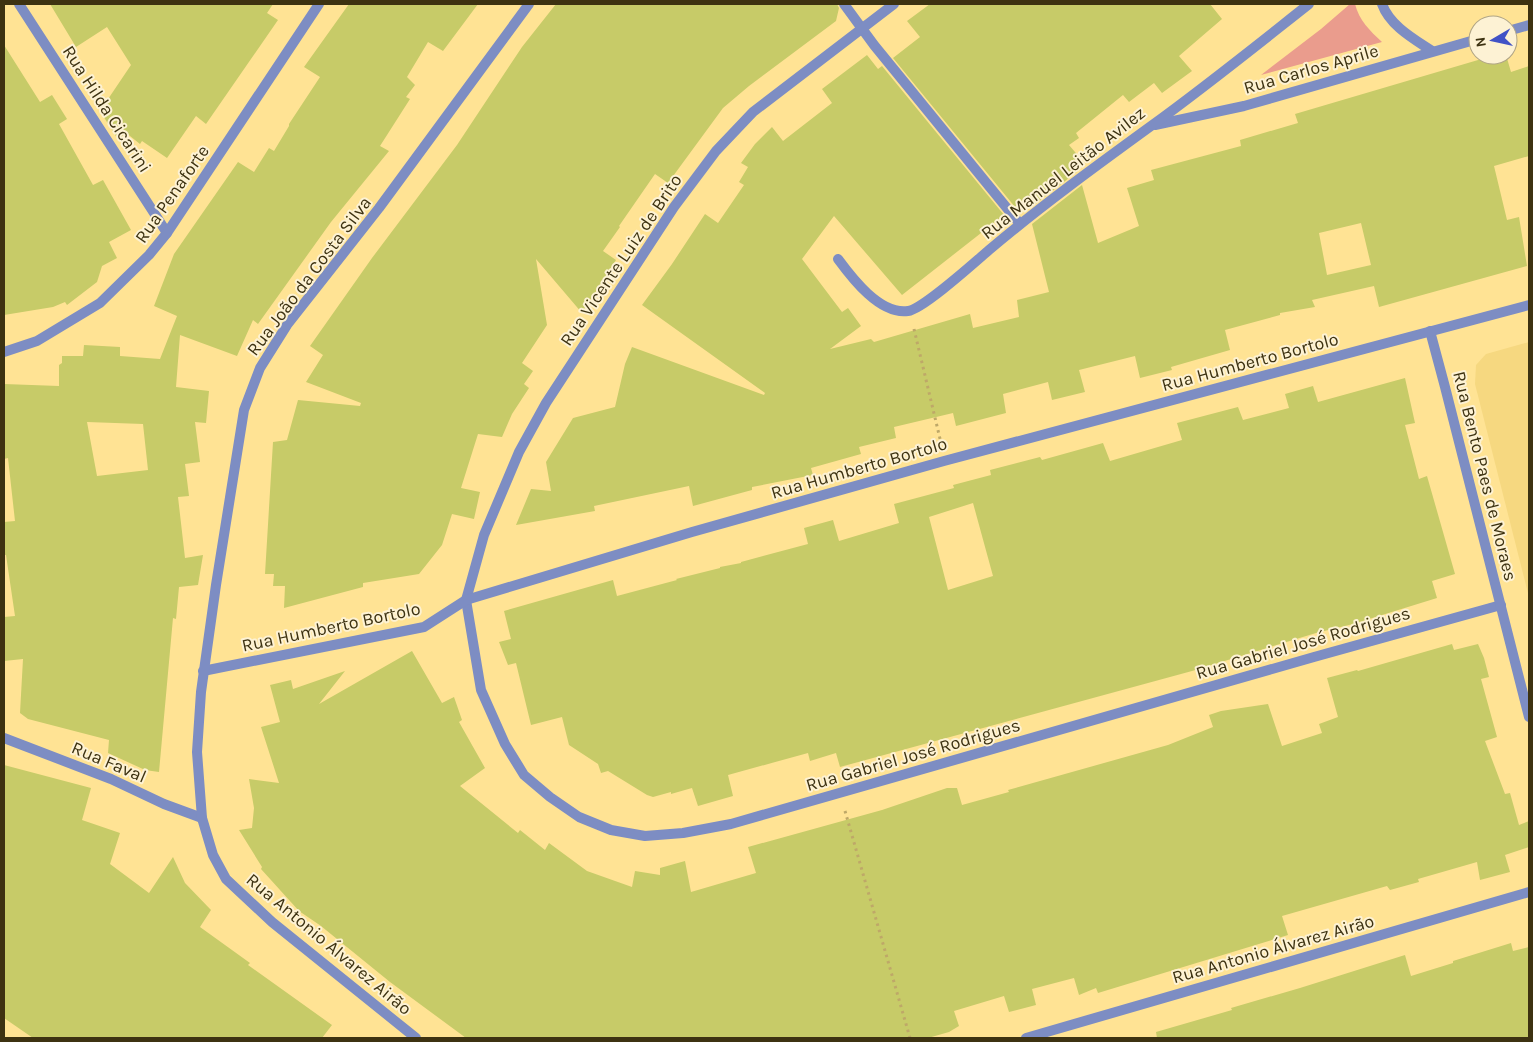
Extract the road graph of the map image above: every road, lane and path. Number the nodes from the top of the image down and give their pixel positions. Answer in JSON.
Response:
{"nodes":[{"id":1,"x":19,"y":4,"type":"edge"},
{"id":2,"x":319,"y":4,"type":"edge"},
{"id":3,"x":529,"y":4,"type":"edge"},
{"id":4,"x":844,"y":4,"type":"edge"},
{"id":5,"x":894,"y":4,"type":"edge"},
{"id":6,"x":1309,"y":4,"type":"edge"},
{"id":7,"x":1382,"y":4,"type":"edge"},
{"id":8,"x":862,"y":28,"type":"junction"},
{"id":9,"x":1468,"y":42,"type":"edge"},
{"id":10,"x":1432,"y":51,"type":"junction"},
{"id":11,"x":1151,"y":126,"type":"junction"},
{"id":12,"x":1020,"y":224,"type":"junction"},
{"id":13,"x":167,"y":233,"type":"junction"},
{"id":14,"x":838,"y":259,"type":"dead end"},
{"id":15,"x":1529,"y":305,"type":"edge"},
{"id":16,"x":908,"y":311,"type":"junction"},
{"id":17,"x":1430,"y":331,"type":"junction"},
{"id":18,"x":4,"y":352,"type":"edge"},
{"id":19,"x":944,"y":460,"type":"junction"},
{"id":20,"x":466,"y":600,"type":"junction"},
{"id":21,"x":1501,"y":605,"type":"junction"},
{"id":22,"x":203,"y":671,"type":"junction"},
{"id":23,"x":1529,"y":717,"type":"edge"},
{"id":24,"x":4,"y":738,"type":"edge"},
{"id":25,"x":839,"y":794,"type":"junction"},
{"id":26,"x":202,"y":818,"type":"junction"},
{"id":27,"x":1529,"y":892,"type":"edge"},
{"id":28,"x":416,"y":1038,"type":"edge"},
{"id":29,"x":910,"y":1038,"type":"edge"},
{"id":30,"x":1026,"y":1038,"type":"edge"}],
"edges":[{"from":1,"to":13,"type":"street","name":"Rua Hilda Cicarini"},
{"from":2,"to":13,"type":"street","name":"Rua Penaforte"},
{"from":3,"to":22,"type":"street","name":"Rua João da Costa Silva"},
{"from":4,"to":8,"type":"street"},
{"from":5,"to":8,"type":"street","name":"Rua Vicente Luiz de Brito"},
{"from":6,"to":11,"type":"street","name":"Rua Manuel Leitão Avilez"},
{"from":7,"to":10,"type":"street"},
{"from":8,"to":12,"type":"street"},
{"from":8,"to":20,"type":"street","name":"Rua Vicente Luiz de Brito"},
{"from":9,"to":10,"type":"street","name":"Rua Carlos Aprile"},
{"from":10,"to":11,"type":"street","name":"Rua Carlos Aprile"},
{"from":11,"to":12,"type":"street","name":"Rua Manuel Leitão Avilez"},
{"from":12,"to":16,"type":"street","name":"Rua Manuel Leitão Avilez"},
{"from":13,"to":18,"type":"street","name":"Rua Penaforte"},
{"from":14,"to":16,"type":"street"},
{"from":15,"to":17,"type":"street","name":"Rua Humberto Bortolo"},
{"from":16,"to":19,"type":"path"},
{"from":17,"to":19,"type":"street","name":"Rua Humberto Bortolo"},
{"from":17,"to":21,"type":"street","name":"Rua Bento Paes de Moraes"},
{"from":19,"to":20,"type":"street","name":"Rua Humberto Bortolo"},
{"from":20,"to":22,"type":"street","name":"Rua Humberto Bortolo"},
{"from":20,"to":25,"type":"street","name":"Rua Gabriel José Rodrigues"},
{"from":21,"to":23,"type":"street","name":"Rua Bento Paes de Moraes"},
{"from":21,"to":25,"type":"street","name":"Rua Gabriel José Rodrigues"},
{"from":22,"to":26,"type":"street","name":"Rua João da Costa Silva"},
{"from":24,"to":26,"type":"street","name":"Rua Faval"},
{"from":25,"to":29,"type":"path"},
{"from":26,"to":28,"type":"street","name":"Rua Antonio Álvarez Airão"},
{"from":27,"to":30,"type":"street","name":"Rua Antonio Álvarez Airão"}]}
